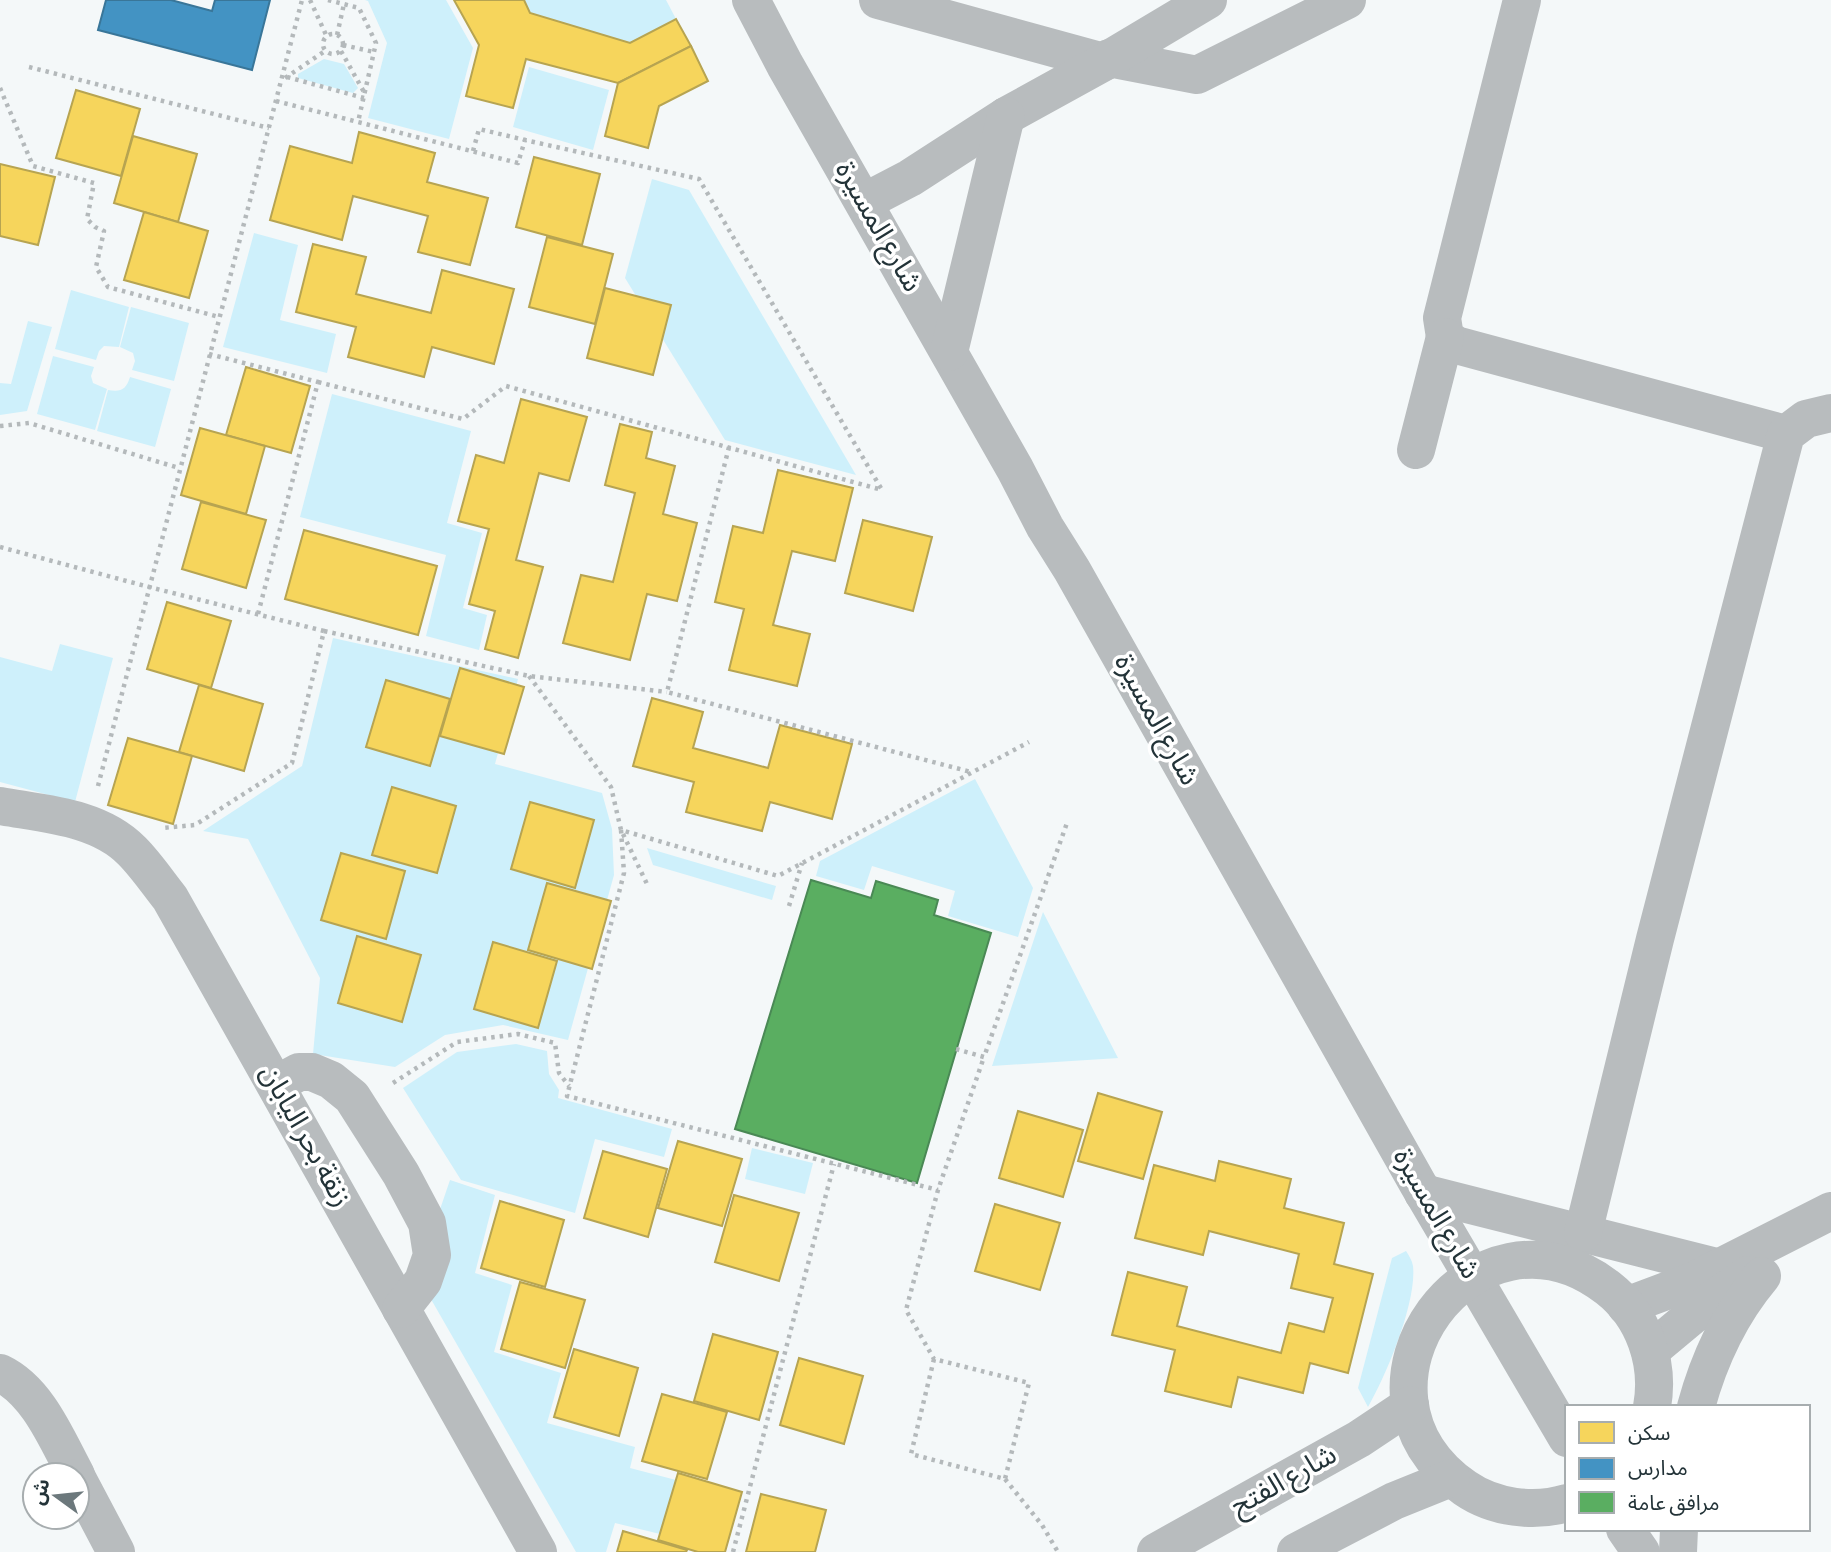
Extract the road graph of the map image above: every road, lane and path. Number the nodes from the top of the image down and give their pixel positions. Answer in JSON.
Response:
{"nodes":[{"id":1,"x":302,"y":0,"type":"edge"},
{"id":2,"x":310,"y":0,"type":"edge"},
{"id":3,"x":328,"y":0,"type":"edge"},
{"id":4,"x":751,"y":0,"type":"edge"},
{"id":5,"x":878,"y":0,"type":"edge"},
{"id":6,"x":1208,"y":0,"type":"edge"},
{"id":7,"x":1347,"y":0,"type":"edge"},
{"id":8,"x":1522,"y":0,"type":"edge"},
{"id":9,"x":344,"y":4,"type":"junction"},
{"id":10,"x":337,"y":35,"type":"junction"},
{"id":11,"x":327,"y":37,"type":"junction"},
{"id":12,"x":343,"y":45,"type":"junction"},
{"id":13,"x":325,"y":51,"type":"junction"},
{"id":14,"x":341,"y":51,"type":"junction"},
{"id":15,"x":374,"y":52,"type":"junction"},
{"id":16,"x":1106,"y":60,"type":"junction"},
{"id":17,"x":29,"y":67,"type":"dead end"},
{"id":18,"x":287,"y":77,"type":"junction"},
{"id":19,"x":281,"y":81,"type":"junction"},
{"id":20,"x":0,"y":88,"type":"edge"},
{"id":21,"x":364,"y":95,"type":"junction"},
{"id":22,"x":276,"y":101,"type":"junction"},
{"id":23,"x":1006,"y":116,"type":"junction"},
{"id":24,"x":358,"y":122,"type":"junction"},
{"id":25,"x":269,"y":128,"type":"junction"},
{"id":26,"x":525,"y":140,"type":"junction"},
{"id":27,"x":473,"y":151,"type":"junction"},
{"id":28,"x":864,"y":202,"type":"junction"},
{"id":29,"x":219,"y":317,"type":"junction"},
{"id":30,"x":1445,"y":337,"type":"junction"},
{"id":31,"x":949,"y":352,"type":"junction"},
{"id":32,"x":209,"y":354,"type":"junction"},
{"id":33,"x":318,"y":382,"type":"junction"},
{"id":34,"x":1831,"y":413,"type":"edge"},
{"id":35,"x":0,"y":426,"type":"edge"},
{"id":36,"x":1786,"y":434,"type":"junction"},
{"id":37,"x":729,"y":447,"type":"junction"},
{"id":38,"x":1416,"y":450,"type":"dead end"},
{"id":39,"x":179,"y":468,"type":"junction"},
{"id":40,"x":0,"y":547,"type":"edge"},
{"id":41,"x":149,"y":587,"type":"junction"},
{"id":42,"x":258,"y":614,"type":"junction"},
{"id":43,"x":324,"y":631,"type":"junction"},
{"id":44,"x":529,"y":676,"type":"junction"},
{"id":45,"x":667,"y":692,"type":"junction"},
{"id":46,"x":1029,"y":742,"type":"dead end"},
{"id":47,"x":972,"y":772,"type":"junction"},
{"id":48,"x":0,"y":806,"type":"edge"},
{"id":49,"x":1067,"y":823,"type":"dead end"},
{"id":50,"x":100,"y":830,"type":"junction"},
{"id":51,"x":621,"y":830,"type":"junction"},
{"id":52,"x":802,"y":863,"type":"junction"},
{"id":53,"x":647,"y":884,"type":"dead end"},
{"id":54,"x":789,"y":906,"type":"dead end"},
{"id":55,"x":956,"y":1049,"type":"dead end"},
{"id":56,"x":984,"y":1057,"type":"junction"},
{"id":57,"x":393,"y":1083,"type":"dead end"},
{"id":58,"x":277,"y":1084,"type":"junction"},
{"id":59,"x":569,"y":1086,"type":"junction"},
{"id":60,"x":834,"y":1164,"type":"junction"},
{"id":61,"x":938,"y":1190,"type":"junction"},
{"id":62,"x":1423,"y":1193,"type":"junction"},
{"id":63,"x":1831,"y":1211,"type":"edge"},
{"id":64,"x":1831,"y":1219,"type":"edge"},
{"id":65,"x":1583,"y":1233,"type":"junction"},
{"id":66,"x":1779,"y":1257,"type":"junction"},
{"id":67,"x":1720,"y":1268,"type":"junction"},
{"id":68,"x":1472,"y":1277,"type":"junction"},
{"id":69,"x":1626,"y":1306,"type":"junction"},
{"id":70,"x":401,"y":1309,"type":"junction"},
{"id":71,"x":1650,"y":1351,"type":"junction"},
{"id":72,"x":934,"y":1359,"type":"junction"},
{"id":73,"x":0,"y":1373,"type":"edge"},
{"id":74,"x":1410,"y":1405,"type":"junction"},
{"id":75,"x":1652,"y":1405,"type":"edge"},
{"id":76,"x":1697,"y":1405,"type":"edge"},
{"id":77,"x":1565,"y":1435,"type":"edge"},
{"id":78,"x":68,"y":1461,"type":"edge"},
{"id":79,"x":1451,"y":1478,"type":"junction"},
{"id":80,"x":1005,"y":1479,"type":"junction"},
{"id":81,"x":1565,"y":1503,"type":"edge"},
{"id":82,"x":91,"y":1504,"type":"edge"},
{"id":83,"x":1626,"y":1531,"type":"edge"},
{"id":84,"x":1679,"y":1531,"type":"edge"},
{"id":85,"x":116,"y":1552,"type":"edge"},
{"id":86,"x":538,"y":1552,"type":"edge"},
{"id":87,"x":733,"y":1552,"type":"edge"},
{"id":88,"x":1058,"y":1552,"type":"edge"},
{"id":89,"x":1156,"y":1552,"type":"edge"},
{"id":90,"x":1296,"y":1552,"type":"edge"},
{"id":91,"x":1641,"y":1552,"type":"edge"},
{"id":92,"x":1678,"y":1552,"type":"edge"}],
"edges":[{"from":1,"to":19,"type":"path"},
{"from":2,"to":11,"type":"path"},
{"from":3,"to":9,"type":"path"},
{"from":4,"to":28,"type":"street","name":"شارع المسيرة"},
{"from":5,"to":16,"type":"street"},
{"from":6,"to":16,"type":"street"},
{"from":7,"to":16,"type":"street"},
{"from":8,"to":30,"type":"street"},
{"from":9,"to":10,"type":"path"},
{"from":9,"to":15,"type":"path"},
{"from":10,"to":11,"type":"path"},
{"from":10,"to":12,"type":"path"},
{"from":11,"to":13,"type":"path"},
{"from":12,"to":14,"type":"path"},
{"from":12,"to":15,"type":"path"},
{"from":13,"to":14,"type":"path"},
{"from":13,"to":18,"type":"path"},
{"from":14,"to":21,"type":"path"},
{"from":15,"to":21,"type":"path"},
{"from":16,"to":23,"type":"street"},
{"from":17,"to":25,"type":"path"},
{"from":18,"to":19,"type":"path"},
{"from":18,"to":21,"type":"path"},
{"from":19,"to":22,"type":"path"},
{"from":20,"to":29,"type":"path"},
{"from":21,"to":24,"type":"path"},
{"from":22,"to":24,"type":"path"},
{"from":22,"to":25,"type":"path"},
{"from":23,"to":28,"type":"street"},
{"from":23,"to":31,"type":"street"},
{"from":24,"to":27,"type":"path"},
{"from":25,"to":29,"type":"path"},
{"from":26,"to":27,"type":"path"},
{"from":26,"to":27,"type":"path"},
{"from":26,"to":37,"type":"path"},
{"from":28,"to":31,"type":"street","name":"شارع المسيرة"},
{"from":29,"to":32,"type":"path"},
{"from":30,"to":36,"type":"street"},
{"from":30,"to":38,"type":"street"},
{"from":31,"to":62,"type":"street","name":"شارع المسيرة"},
{"from":32,"to":33,"type":"path"},
{"from":32,"to":39,"type":"path"},
{"from":33,"to":37,"type":"path"},
{"from":33,"to":42,"type":"path"},
{"from":34,"to":36,"type":"street"},
{"from":35,"to":39,"type":"path"},
{"from":36,"to":65,"type":"street"},
{"from":37,"to":45,"type":"path"},
{"from":39,"to":41,"type":"path"},
{"from":40,"to":41,"type":"path"},
{"from":41,"to":42,"type":"path"},
{"from":41,"to":50,"type":"path"},
{"from":42,"to":43,"type":"path"},
{"from":43,"to":44,"type":"path"},
{"from":43,"to":50,"type":"path"},
{"from":44,"to":45,"type":"path"},
{"from":44,"to":51,"type":"path"},
{"from":45,"to":47,"type":"path"},
{"from":46,"to":47,"type":"path"},
{"from":47,"to":52,"type":"path"},
{"from":48,"to":50,"type":"street","name":"زنقة بحر اليابان"},
{"from":49,"to":56,"type":"path"},
{"from":50,"to":58,"type":"street","name":"زنقة بحر اليابان"},
{"from":51,"to":52,"type":"path"},
{"from":51,"to":53,"type":"path"},
{"from":51,"to":59,"type":"path"},
{"from":52,"to":54,"type":"path"},
{"from":55,"to":56,"type":"path"},
{"from":56,"to":61,"type":"path"},
{"from":57,"to":59,"type":"path"},
{"from":58,"to":70,"type":"street","name":"زنقة بحر اليابان"},
{"from":58,"to":70,"type":"street"},
{"from":59,"to":60,"type":"path"},
{"from":60,"to":61,"type":"path"},
{"from":60,"to":87,"type":"path"},
{"from":61,"to":72,"type":"path"},
{"from":62,"to":65,"type":"street"},
{"from":62,"to":68,"type":"street","name":"شارع المسيرة"},
{"from":63,"to":67,"type":"street"},
{"from":64,"to":66,"type":"street"},
{"from":65,"to":67,"type":"street"},
{"from":66,"to":71,"type":"street"},
{"from":66,"to":76,"type":"street"},
{"from":67,"to":69,"type":"street"},
{"from":68,"to":69,"type":"street"},
{"from":68,"to":74,"type":"street"},
{"from":68,"to":77,"type":"street","name":"شارع المسيرة"},
{"from":69,"to":71,"type":"street"},
{"from":70,"to":86,"type":"street","name":"زنقة بحر اليابان"},
{"from":71,"to":75,"type":"street"},
{"from":72,"to":80,"type":"path"},
{"from":72,"to":80,"type":"path"},
{"from":73,"to":78,"type":"street"},
{"from":74,"to":79,"type":"street"},
{"from":74,"to":89,"type":"street","name":"شارع الفتح"},
{"from":79,"to":81,"type":"street"},
{"from":79,"to":90,"type":"street"},
{"from":80,"to":88,"type":"path"},
{"from":82,"to":85,"type":"street"},
{"from":83,"to":91,"type":"street"},
{"from":84,"to":92,"type":"street"}]}
